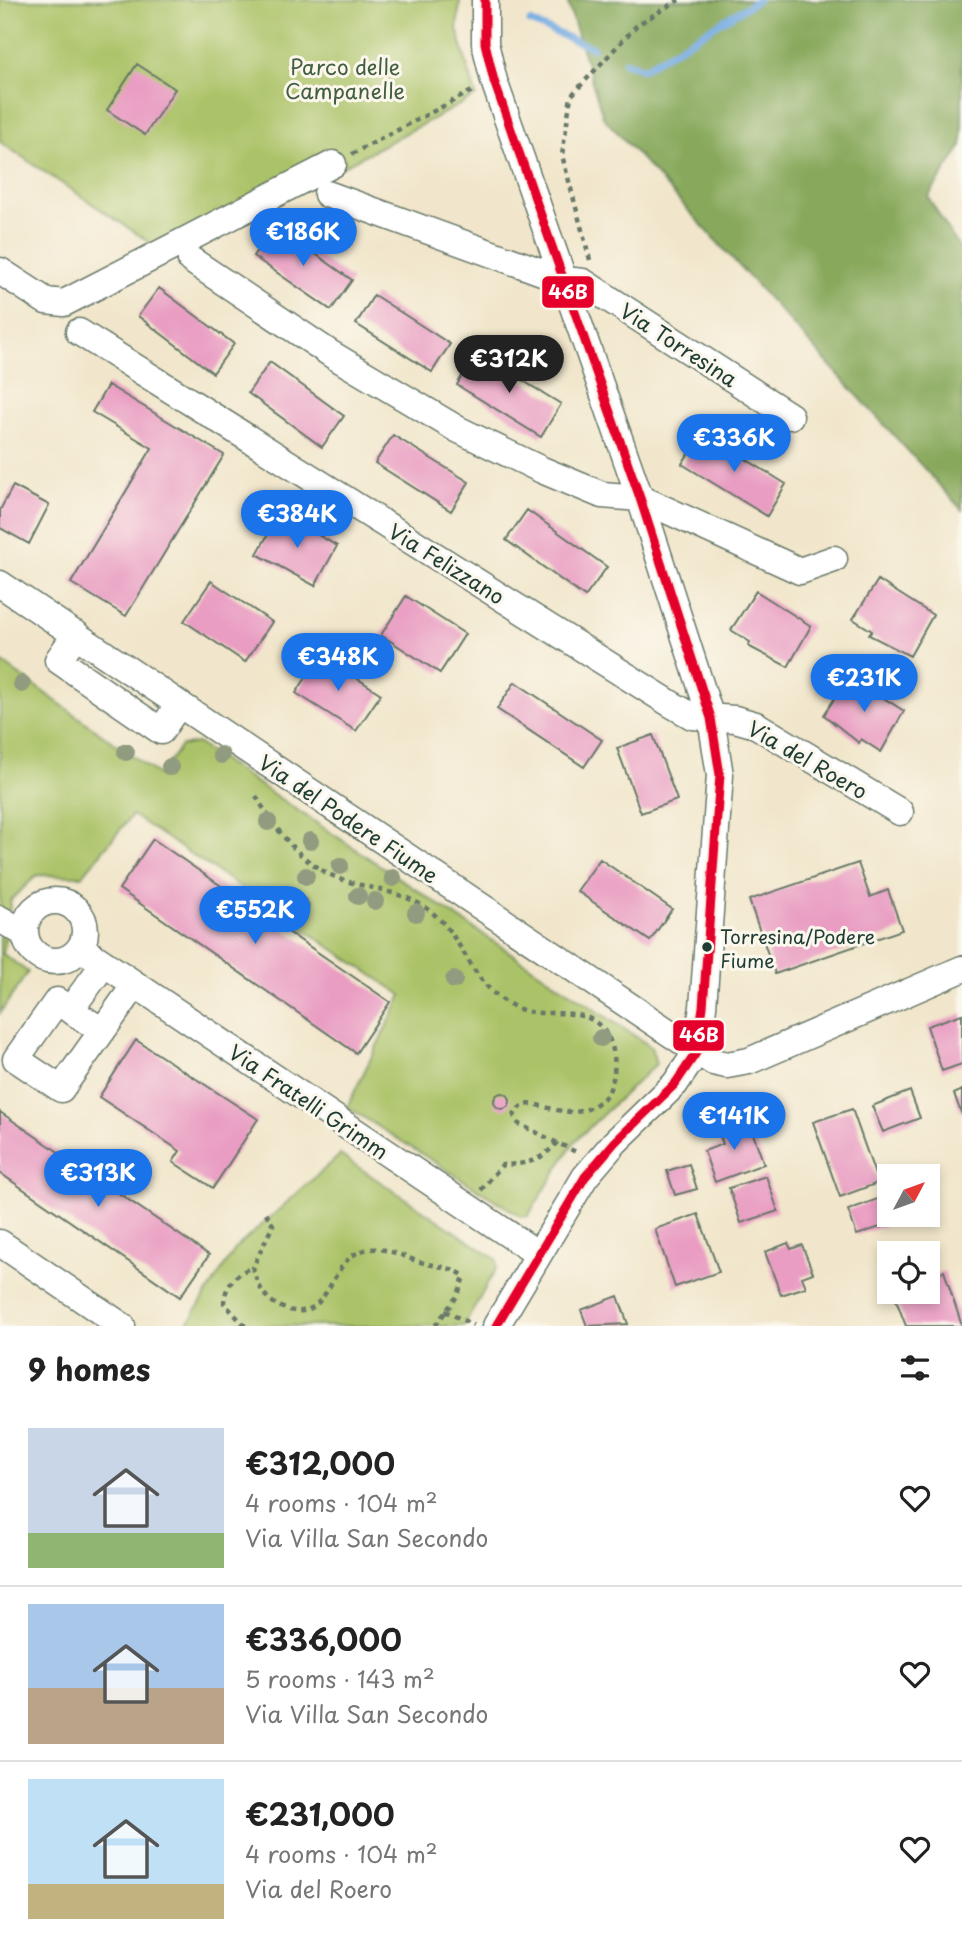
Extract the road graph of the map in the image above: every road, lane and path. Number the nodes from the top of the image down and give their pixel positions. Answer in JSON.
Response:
{"nodes":[{"id":1,"x":485,"y":0,"type":"edge"},
{"id":2,"x":679,"y":0,"type":"edge"},
{"id":3,"x":494,"y":81,"type":"junction"},
{"id":4,"x":333,"y":163,"type":"joint"},
{"id":5,"x":327,"y":194,"type":"dead end"},
{"id":6,"x":191,"y":260,"type":"dead end"},
{"id":7,"x":0,"y":271,"type":"edge"},
{"id":8,"x":573,"y":281,"type":"junction"},
{"id":9,"x":79,"y":332,"type":"dead end"},
{"id":10,"x":790,"y":416,"type":"dead end"},
{"id":11,"x":640,"y":498,"type":"junction"},
{"id":12,"x":834,"y":559,"type":"dead end"},
{"id":13,"x":0,"y":584,"type":"edge"},
{"id":14,"x":711,"y":718,"type":"junction"},
{"id":15,"x":256,"y":796,"type":"dead end"},
{"id":16,"x":900,"y":812,"type":"dead end"},
{"id":17,"x":0,"y":919,"type":"edge"},
{"id":18,"x":24,"y":933,"type":"junction"},
{"id":19,"x":80,"y":948,"type":"junction"},
{"id":20,"x":104,"y":964,"type":"junction"},
{"id":21,"x":962,"y":969,"type":"edge"},
{"id":22,"x":135,"y":985,"type":"junction"},
{"id":23,"x":70,"y":1010,"type":"junction"},
{"id":24,"x":102,"y":1031,"type":"junction"},
{"id":25,"x":696,"y":1053,"type":"junction"},
{"id":26,"x":558,"y":1141,"type":"junction"},
{"id":27,"x":594,"y":1165,"type":"junction"},
{"id":28,"x":469,"y":1208,"type":"junction"},
{"id":29,"x":266,"y":1213,"type":"dead end"},
{"id":30,"x":0,"y":1243,"type":"edge"},
{"id":31,"x":538,"y":1254,"type":"junction"},
{"id":32,"x":253,"y":1267,"type":"junction"},
{"id":33,"x":445,"y":1311,"type":"junction"},
{"id":34,"x":466,"y":1322,"type":"dead end"},
{"id":35,"x":122,"y":1326,"type":"edge"},
{"id":36,"x":245,"y":1326,"type":"edge"},
{"id":37,"x":435,"y":1326,"type":"edge"},
{"id":38,"x":496,"y":1326,"type":"edge"}],
"edges":[{"from":1,"to":3,"type":"street"},
{"from":2,"to":8,"type":"path"},
{"from":3,"to":4,"type":"path"},
{"from":3,"to":8,"type":"street"},
{"from":4,"to":7,"type":"street"},
{"from":5,"to":8,"type":"street","name":"Via Torresina"},
{"from":6,"to":11,"type":"street"},
{"from":8,"to":10,"type":"street","name":"Via Torresina"},
{"from":8,"to":11,"type":"street"},
{"from":9,"to":14,"type":"street","name":"Via Felizzano"},
{"from":11,"to":12,"type":"street"},
{"from":11,"to":14,"type":"street"},
{"from":13,"to":25,"type":"street","name":"Via del Podere Fiume"},
{"from":14,"to":16,"type":"street","name":"Via del Roero"},
{"from":14,"to":25,"type":"street"},
{"from":15,"to":26,"type":"path"},
{"from":17,"to":18,"type":"street"},
{"from":18,"to":19,"type":"street"},
{"from":18,"to":19,"type":"street"},
{"from":19,"to":20,"type":"street","name":"Via Fratelli Grimm"},
{"from":20,"to":22,"type":"street","name":"Via Fratelli Grimm"},
{"from":20,"to":23,"type":"street"},
{"from":21,"to":25,"type":"street","name":"Via del Podere Fiume"},
{"from":22,"to":24,"type":"street"},
{"from":22,"to":28,"type":"street","name":"Via Fratelli Grimm"},
{"from":23,"to":24,"type":"street"},
{"from":23,"to":24,"type":"street"},
{"from":25,"to":27,"type":"street"},
{"from":26,"to":27,"type":"path"},
{"from":26,"to":28,"type":"path"},
{"from":27,"to":31,"type":"street"},
{"from":28,"to":31,"type":"street","name":"Via Fratelli Grimm"},
{"from":29,"to":32,"type":"path"},
{"from":30,"to":35,"type":"street"},
{"from":31,"to":38,"type":"street"},
{"from":32,"to":33,"type":"path"},
{"from":32,"to":36,"type":"path"},
{"from":33,"to":34,"type":"path"},
{"from":33,"to":37,"type":"path"}]}
